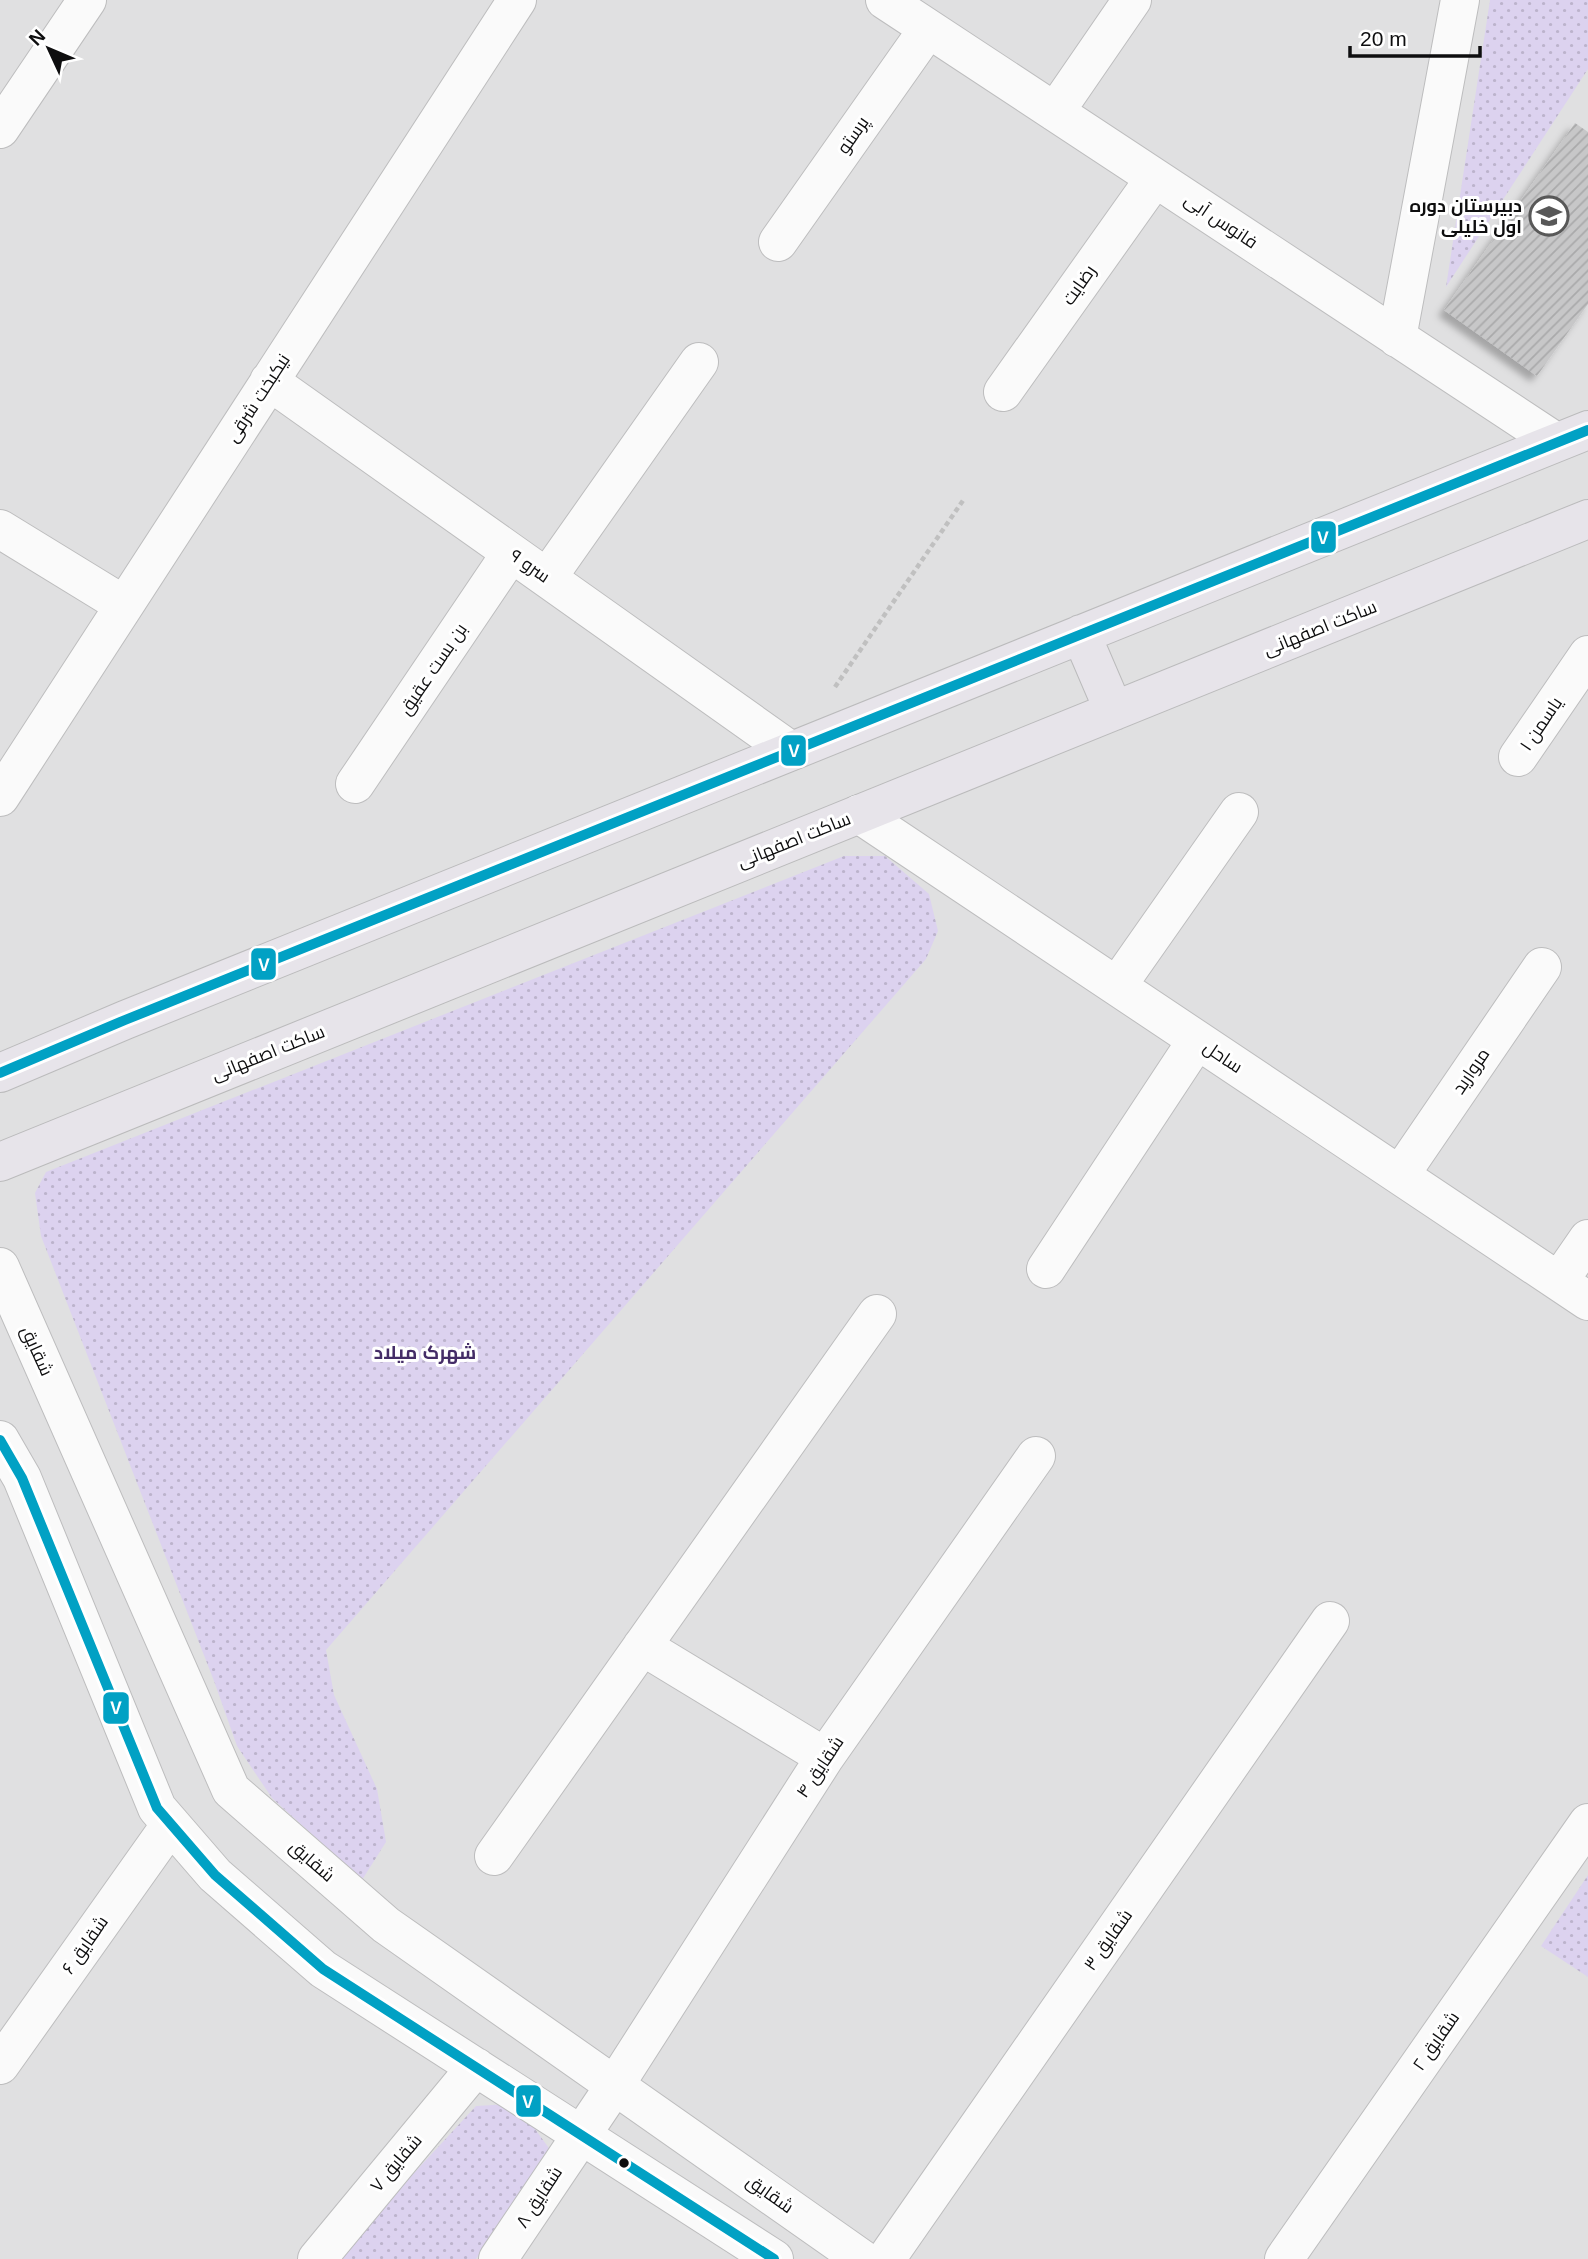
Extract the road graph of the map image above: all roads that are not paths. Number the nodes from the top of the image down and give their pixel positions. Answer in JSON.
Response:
{"nodes":[{"id":1,"x":87,"y":0,"type":"edge"},
{"id":2,"x":1132,"y":0,"type":"edge"},
{"id":3,"x":1460,"y":0,"type":"edge"},
{"id":4,"x":510,"y":3,"type":"edge"},
{"id":5,"x":910,"y":11,"type":"edge"},
{"id":6,"x":1055,"y":112,"type":"junction"},
{"id":7,"x":0,"y":130,"type":"edge"},
{"id":8,"x":1155,"y":178,"type":"junction"},
{"id":9,"x":778,"y":242,"type":"dead end"},
{"id":10,"x":1397,"y":338,"type":"junction"},
{"id":11,"x":699,"y":362,"type":"dead end"},
{"id":12,"x":270,"y":381,"type":"junction"},
{"id":13,"x":1003,"y":392,"type":"dead end"},
{"id":14,"x":1572,"y":436,"type":"edge"},
{"id":15,"x":1588,"y":519,"type":"edge"},
{"id":16,"x":0,"y":529,"type":"edge"},
{"id":17,"x":511,"y":553,"type":"junction"},
{"id":18,"x":547,"y":578,"type":"junction"},
{"id":19,"x":124,"y":605,"type":"junction"},
{"id":20,"x":1082,"y":634,"type":"junction"},
{"id":21,"x":1588,"y":655,"type":"edge"},
{"id":22,"x":1114,"y":711,"type":"junction"},
{"id":23,"x":790,"y":751,"type":"junction"},
{"id":24,"x":1518,"y":757,"type":"dead end"},
{"id":25,"x":355,"y":784,"type":"dead end"},
{"id":26,"x":0,"y":797,"type":"edge"},
{"id":27,"x":1239,"y":812,"type":"dead end"},
{"id":28,"x":859,"y":814,"type":"junction"},
{"id":29,"x":1542,"y":967,"type":"dead end"},
{"id":30,"x":1117,"y":986,"type":"junction"},
{"id":31,"x":1197,"y":1040,"type":"junction"},
{"id":32,"x":0,"y":1073,"type":"edge"},
{"id":33,"x":0,"y":1162,"type":"edge"},
{"id":34,"x":1400,"y":1175,"type":"junction"},
{"id":35,"x":1588,"y":1239,"type":"edge"},
{"id":36,"x":0,"y":1267,"type":"edge"},
{"id":37,"x":1046,"y":1269,"type":"dead end"},
{"id":38,"x":1573,"y":1291,"type":"edge"},
{"id":39,"x":877,"y":1314,"type":"dead end"},
{"id":40,"x":3,"y":1454,"type":"edge"},
{"id":41,"x":1036,"y":1456,"type":"dead end"},
{"id":42,"x":1330,"y":1621,"type":"dead end"},
{"id":43,"x":642,"y":1646,"type":"junction"},
{"id":44,"x":825,"y":1757,"type":"junction"},
{"id":45,"x":1588,"y":1823,"type":"edge"},
{"id":46,"x":171,"y":1824,"type":"junction"},
{"id":47,"x":495,"y":1856,"type":"dead end"},
{"id":48,"x":0,"y":2065,"type":"edge"},
{"id":49,"x":476,"y":2067,"type":"junction"},
{"id":50,"x":615,"y":2085,"type":"junction"},
{"id":51,"x":580,"y":2134,"type":"junction"},
{"id":52,"x":317,"y":2259,"type":"edge"},
{"id":53,"x":498,"y":2259,"type":"edge"},
{"id":54,"x":774,"y":2259,"type":"edge"},
{"id":55,"x":862,"y":2259,"type":"edge"},
{"id":56,"x":886,"y":2259,"type":"edge"},
{"id":57,"x":1284,"y":2259,"type":"edge"}],
"edges":[{"from":1,"to":7,"type":"street"},
{"from":2,"to":6,"type":"street"},
{"from":3,"to":10,"type":"street"},
{"from":4,"to":12,"type":"street","name":"نیکبخت شرقی"},
{"from":5,"to":6,"type":"street","name":"فانوس آبی"},
{"from":5,"to":9,"type":"street","name":"پرستو"},
{"from":6,"to":8,"type":"street","name":"فانوس آبی"},
{"from":8,"to":10,"type":"street","name":"فانوس آبی"},
{"from":8,"to":13,"type":"street","name":"رضایت"},
{"from":10,"to":14,"type":"street","name":"فانوس آبی"},
{"from":11,"to":18,"type":"street"},
{"from":12,"to":17,"type":"street","name":"سرو ۹"},
{"from":12,"to":19,"type":"street","name":"نیکبخت شرقی"},
{"from":14,"to":20,"type":"main road"},
{"from":15,"to":22,"type":"main road","name":"ساکت اصفهانی"},
{"from":16,"to":19,"type":"street"},
{"from":17,"to":18,"type":"street","name":"سرو ۹"},
{"from":17,"to":25,"type":"street","name":"بن بست عقیق"},
{"from":18,"to":23,"type":"street","name":"سرو ۹"},
{"from":19,"to":26,"type":"street","name":"نیکبخت شرقی"},
{"from":20,"to":22,"type":"main road"},
{"from":20,"to":23,"type":"main road"},
{"from":21,"to":24,"type":"street","name":"یاسمن ۱"},
{"from":22,"to":28,"type":"main road","name":"ساکت اصفهانی"},
{"from":23,"to":32,"type":"main road"},
{"from":27,"to":30,"type":"street"},
{"from":28,"to":30,"type":"street","name":"ساحل"},
{"from":28,"to":33,"type":"main road","name":"ساکت اصفهانی"},
{"from":29,"to":34,"type":"street","name":"مروارید"},
{"from":30,"to":31,"type":"street","name":"ساحل"},
{"from":31,"to":34,"type":"street","name":"ساحل"},
{"from":31,"to":37,"type":"street"},
{"from":34,"to":38,"type":"street","name":"ساحل"},
{"from":35,"to":38,"type":"street"},
{"from":36,"to":50,"type":"street","name":"شقایق"},
{"from":39,"to":43,"type":"street"},
{"from":40,"to":46,"type":"street"},
{"from":41,"to":44,"type":"street","name":"شقایق ۴"},
{"from":42,"to":56,"type":"street","name":"شقایق ۳"},
{"from":43,"to":44,"type":"street"},
{"from":43,"to":47,"type":"street"},
{"from":44,"to":50,"type":"street","name":"شقایق ۴"},
{"from":45,"to":57,"type":"street","name":"شقایق ۲"},
{"from":46,"to":48,"type":"street","name":"شقایق ۶"},
{"from":46,"to":49,"type":"street"},
{"from":49,"to":51,"type":"street"},
{"from":49,"to":52,"type":"street","name":"شقایق ۷"},
{"from":50,"to":51,"type":"street","name":"شقایق ۴"},
{"from":50,"to":55,"type":"street","name":"شقایق"},
{"from":51,"to":53,"type":"street","name":"شقایق ۸"},
{"from":51,"to":54,"type":"street"}]}
